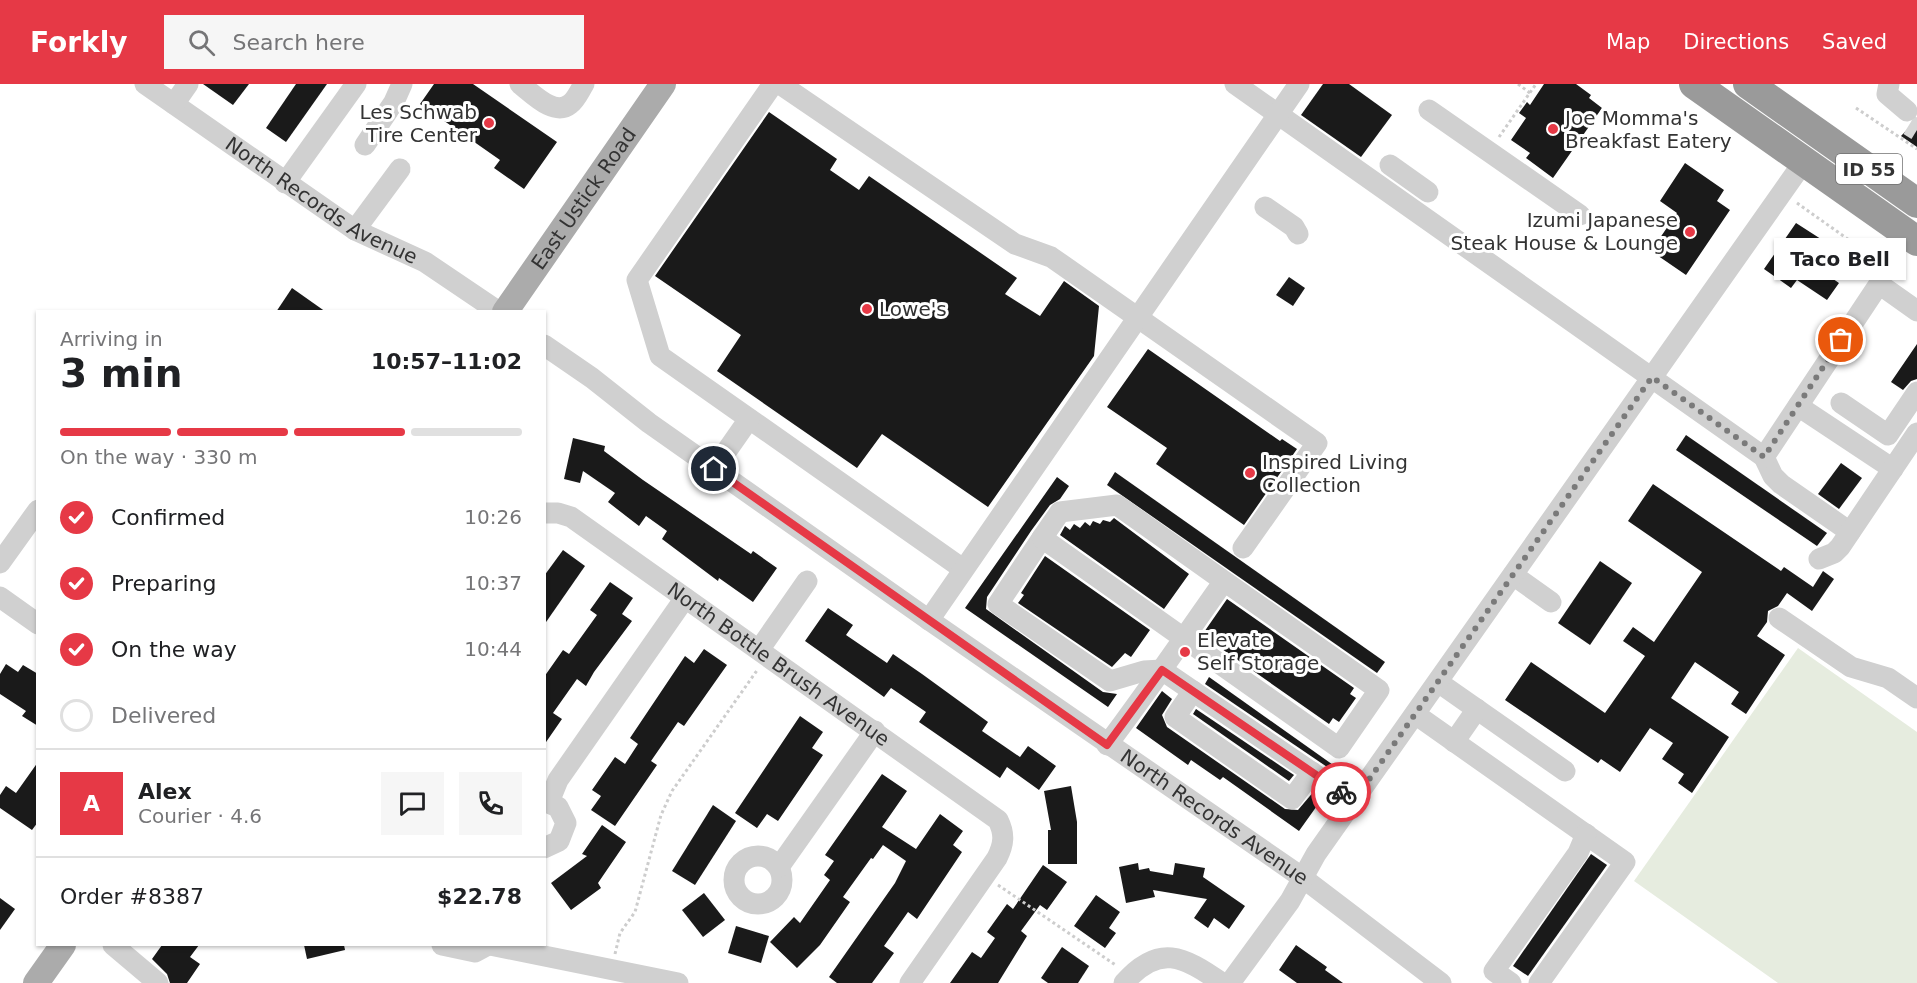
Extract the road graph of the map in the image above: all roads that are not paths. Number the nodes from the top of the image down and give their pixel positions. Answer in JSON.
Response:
{"nodes":[{"id":1,"x":145,"y":84,"type":"edge"},
{"id":2,"x":188,"y":84,"type":"edge"},
{"id":3,"x":356,"y":84,"type":"edge"},
{"id":4,"x":402,"y":84,"type":"edge"},
{"id":5,"x":520,"y":84,"type":"edge"},
{"id":6,"x":584,"y":84,"type":"edge"},
{"id":7,"x":663,"y":84,"type":"edge"},
{"id":8,"x":773,"y":84,"type":"edge"},
{"id":9,"x":780,"y":84,"type":"edge"},
{"id":10,"x":1235,"y":84,"type":"edge"},
{"id":11,"x":1299,"y":84,"type":"edge"},
{"id":12,"x":1694,"y":84,"type":"edge"},
{"id":13,"x":1718,"y":84,"type":"edge"},
{"id":14,"x":1748,"y":84,"type":"edge"},
{"id":15,"x":1889,"y":84,"type":"edge"},
{"id":16,"x":174,"y":104,"type":"junction"},
{"id":17,"x":1429,"y":110,"type":"dead end"},
{"id":18,"x":1278,"y":114,"type":"junction"},
{"id":19,"x":1911,"y":114,"type":"tunnel mouth"},
{"id":20,"x":1821,"y":135,"type":"junction"},
{"id":21,"x":365,"y":145,"type":"dead end"},
{"id":22,"x":1805,"y":160,"type":"junction"},
{"id":23,"x":1390,"y":165,"type":"dead end"},
{"id":24,"x":399,"y":169,"type":"dead end"},
{"id":25,"x":285,"y":183,"type":"junction"},
{"id":26,"x":1428,"y":192,"type":"dead end"},
{"id":27,"x":1917,"y":203,"type":"edge"},
{"id":28,"x":1265,"y":207,"type":"dead end"},
{"id":29,"x":1580,"y":215,"type":"dead end"},
{"id":30,"x":1917,"y":220,"type":"edge"},
{"id":31,"x":355,"y":230,"type":"junction"},
{"id":32,"x":1298,"y":234,"type":"dead end"},
{"id":33,"x":1917,"y":241,"type":"edge"},
{"id":34,"x":496,"y":310,"type":"edge"},
{"id":35,"x":506,"y":310,"type":"edge"},
{"id":36,"x":1917,"y":312,"type":"edge"},
{"id":37,"x":1138,"y":317,"type":"junction"},
{"id":38,"x":546,"y":346,"type":"edge"},
{"id":39,"x":1652,"y":377,"type":"junction"},
{"id":40,"x":1917,"y":392,"type":"edge"},
{"id":41,"x":1841,"y":404,"type":"dead end"},
{"id":42,"x":1798,"y":406,"type":"junction"},
{"id":43,"x":749,"y":419,"type":"junction"},
{"id":44,"x":1917,"y":433,"type":"edge"},
{"id":45,"x":1764,"y":457,"type":"junction"},
{"id":46,"x":1904,"y":462,"type":"edge"},
{"id":47,"x":714,"y":469,"type":"junction"},
{"id":48,"x":36,"y":513,"type":"edge"},
{"id":49,"x":546,"y":513,"type":"edge"},
{"id":50,"x":1850,"y":532,"type":"junction"},
{"id":51,"x":1042,"y":538,"type":"junction"},
{"id":52,"x":1243,"y":548,"type":"dead end"},
{"id":53,"x":1,"y":559,"type":"edge"},
{"id":54,"x":1819,"y":559,"type":"dead end"},
{"id":55,"x":963,"y":569,"type":"junction"},
{"id":56,"x":1513,"y":575,"type":"junction"},
{"id":57,"x":807,"y":581,"type":"dead end"},
{"id":58,"x":1224,"y":581,"type":"junction"},
{"id":59,"x":0,"y":597,"type":"edge"},
{"id":60,"x":685,"y":598,"type":"junction"},
{"id":61,"x":1551,"y":602,"type":"dead end"},
{"id":62,"x":1779,"y":618,"type":"dead end"},
{"id":63,"x":928,"y":620,"type":"junction"},
{"id":64,"x":36,"y":623,"type":"edge"},
{"id":65,"x":1184,"y":638,"type":"junction"},
{"id":66,"x":763,"y":652,"type":"junction"},
{"id":67,"x":1162,"y":670,"type":"junction"},
{"id":68,"x":1438,"y":682,"type":"junction"},
{"id":69,"x":1192,"y":691,"type":"junction"},
{"id":70,"x":1917,"y":698,"type":"edge"},
{"id":71,"x":1477,"y":709,"type":"junction"},
{"id":72,"x":1415,"y":714,"type":"junction"},
{"id":73,"x":874,"y":731,"type":"junction"},
{"id":74,"x":1454,"y":742,"type":"junction"},
{"id":75,"x":1107,"y":745,"type":"junction"},
{"id":76,"x":1565,"y":771,"type":"dead end"},
{"id":77,"x":1312,"y":772,"type":"junction"},
{"id":78,"x":1354,"y":801,"type":"junction"},
{"id":79,"x":547,"y":802,"type":"edge"},
{"id":80,"x":1586,"y":834,"type":"junction"},
{"id":81,"x":546,"y":847,"type":"edge"},
{"id":82,"x":779,"y":867,"type":"dead end"},
{"id":83,"x":1303,"y":878,"type":"junction"},
{"id":84,"x":62,"y":946,"type":"edge"},
{"id":85,"x":114,"y":946,"type":"edge"},
{"id":86,"x":447,"y":946,"type":"edge"},
{"id":87,"x":487,"y":946,"type":"edge"},
{"id":88,"x":494,"y":946,"type":"edge"},
{"id":89,"x":1127,"y":979,"type":"edge"},
{"id":90,"x":1497,"y":979,"type":"edge"},
{"id":91,"x":36,"y":983,"type":"edge"},
{"id":92,"x":158,"y":983,"type":"edge"},
{"id":93,"x":678,"y":983,"type":"edge"},
{"id":94,"x":910,"y":983,"type":"edge"},
{"id":95,"x":1222,"y":983,"type":"edge"},
{"id":96,"x":1230,"y":983,"type":"edge"},
{"id":97,"x":1441,"y":983,"type":"edge"},
{"id":98,"x":1539,"y":983,"type":"edge"}],
"edges":[{"from":1,"to":16,"type":"street","name":"North Records Avenue"},
{"from":2,"to":16,"type":"street"},
{"from":3,"to":25,"type":"street"},
{"from":4,"to":21,"type":"street"},
{"from":5,"to":6,"type":"street"},
{"from":7,"to":35,"type":"main road","name":"East Ustick Road"},
{"from":8,"to":43,"type":"street"},
{"from":9,"to":37,"type":"street"},
{"from":10,"to":18,"type":"street"},
{"from":11,"to":18,"type":"street"},
{"from":12,"to":22,"type":"highway","number":"ID 55"},
{"from":13,"to":20,"type":"highway"},
{"from":14,"to":20,"type":"highway","number":"ID 55"},
{"from":15,"to":19,"type":"street"},
{"from":16,"to":25,"type":"street","name":"North Records Avenue"},
{"from":17,"to":29,"type":"street"},
{"from":18,"to":37,"type":"street"},
{"from":18,"to":39,"type":"street"},
{"from":20,"to":27,"type":"highway","number":"ID 55"},
{"from":22,"to":30,"type":"highway"},
{"from":22,"to":33,"type":"highway","number":"ID 55"},
{"from":22,"to":39,"type":"street"},
{"from":23,"to":26,"type":"street"},
{"from":24,"to":31,"type":"street"},
{"from":25,"to":31,"type":"street","name":"North Records Avenue"},
{"from":28,"to":32,"type":"street"},
{"from":31,"to":34,"type":"street","name":"North Records Avenue"},
{"from":36,"to":42,"type":"street"},
{"from":37,"to":52,"type":"street"},
{"from":37,"to":55,"type":"street"},
{"from":38,"to":47,"type":"street","name":"North Records Avenue"},
{"from":39,"to":45,"type":"street"},
{"from":39,"to":56,"type":"street"},
{"from":40,"to":41,"type":"street"},
{"from":42,"to":45,"type":"street"},
{"from":42,"to":46,"type":"street"},
{"from":43,"to":47,"type":"street"},
{"from":43,"to":55,"type":"street"},
{"from":44,"to":46,"type":"street"},
{"from":45,"to":50,"type":"street"},
{"from":46,"to":50,"type":"street"},
{"from":47,"to":63,"type":"street","name":"North Records Avenue"},
{"from":48,"to":53,"type":"street"},
{"from":49,"to":60,"type":"street","name":"North Bottle Brush Avenue"},
{"from":50,"to":54,"type":"street"},
{"from":51,"to":58,"type":"street"},
{"from":51,"to":65,"type":"street"},
{"from":51,"to":67,"type":"street"},
{"from":55,"to":63,"type":"street"},
{"from":56,"to":61,"type":"street"},
{"from":56,"to":68,"type":"street"},
{"from":57,"to":66,"type":"street"},
{"from":58,"to":65,"type":"street"},
{"from":58,"to":65,"type":"street"},
{"from":59,"to":64,"type":"street"},
{"from":60,"to":66,"type":"street","name":"North Bottle Brush Avenue"},
{"from":60,"to":79,"type":"street"},
{"from":62,"to":70,"type":"street"},
{"from":63,"to":75,"type":"street","name":"North Records Avenue"},
{"from":65,"to":67,"type":"street"},
{"from":66,"to":73,"type":"street","name":"North Bottle Brush Avenue"},
{"from":67,"to":69,"type":"street"},
{"from":67,"to":75,"type":"street"},
{"from":68,"to":71,"type":"street"},
{"from":68,"to":72,"type":"street"},
{"from":69,"to":77,"type":"street"},
{"from":69,"to":77,"type":"street"},
{"from":71,"to":74,"type":"street"},
{"from":71,"to":76,"type":"street"},
{"from":72,"to":74,"type":"street"},
{"from":72,"to":78,"type":"street"},
{"from":73,"to":82,"type":"street"},
{"from":73,"to":94,"type":"street","name":"North Bottle Brush Avenue"},
{"from":74,"to":80,"type":"street"},
{"from":75,"to":83,"type":"street","name":"North Records Avenue"},
{"from":77,"to":78,"type":"street"},
{"from":78,"to":83,"type":"street"},
{"from":79,"to":81,"type":"street"},
{"from":80,"to":90,"type":"street"},
{"from":80,"to":98,"type":"street"},
{"from":83,"to":96,"type":"street"},
{"from":83,"to":97,"type":"street","name":"North Records Avenue"},
{"from":84,"to":91,"type":"main road"},
{"from":85,"to":92,"type":"street"},
{"from":86,"to":87,"type":"street"},
{"from":88,"to":93,"type":"street"},
{"from":89,"to":95,"type":"street"}]}
